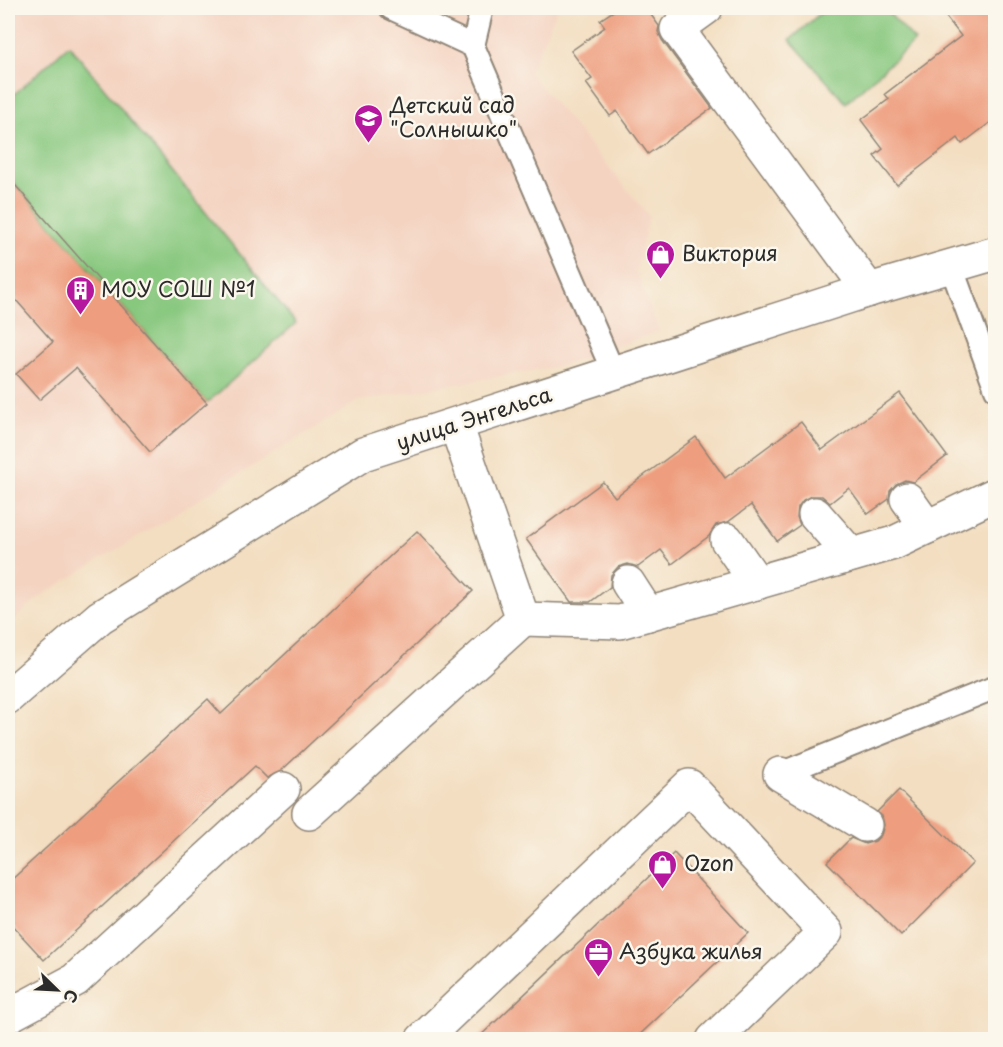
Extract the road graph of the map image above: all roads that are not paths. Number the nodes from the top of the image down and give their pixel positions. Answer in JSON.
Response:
{"nodes":[{"id":1,"x":392,"y":8,"type":"edge"},
{"id":2,"x":482,"y":8,"type":"edge"},
{"id":3,"x":706,"y":8,"type":"edge"},
{"id":4,"x":473,"y":46,"type":"junction"},
{"id":5,"x":996,"y":253,"type":"edge"},
{"id":6,"x":951,"y":266,"type":"junction"},
{"id":7,"x":869,"y":290,"type":"junction"},
{"id":8,"x":614,"y":374,"type":"junction"},
{"id":9,"x":996,"y":389,"type":"edge"},
{"id":10,"x":456,"y":425,"type":"junction"},
{"id":11,"x":996,"y":494,"type":"edge"},
{"id":12,"x":907,"y":499,"type":"dead end"},
{"id":13,"x":815,"y":514,"type":"dead end"},
{"id":14,"x":927,"y":527,"type":"junction"},
{"id":15,"x":727,"y":540,"type":"dead end"},
{"id":16,"x":851,"y":555,"type":"junction"},
{"id":17,"x":628,"y":583,"type":"dead end"},
{"id":18,"x":757,"y":583,"type":"junction"},
{"id":19,"x":648,"y":614,"type":"junction"},
{"id":20,"x":523,"y":619,"type":"junction"},
{"id":21,"x":996,"y":687,"type":"edge"},
{"id":22,"x":8,"y":697,"type":"edge"},
{"id":23,"x":780,"y":774,"type":"joint"},
{"id":24,"x":283,"y":789,"type":"dead end"},
{"id":25,"x":309,"y":813,"type":"dead end"},
{"id":26,"x":865,"y":825,"type":"dead end"},
{"id":27,"x":8,"y":1016,"type":"edge"},
{"id":28,"x":422,"y":1040,"type":"edge"},
{"id":29,"x":713,"y":1040,"type":"edge"}],
"edges":[{"from":1,"to":4,"type":"lane"},
{"from":2,"to":4,"type":"lane"},
{"from":3,"to":7,"type":"street"},
{"from":4,"to":8,"type":"lane"},
{"from":5,"to":6,"type":"street","name":"улица Энгельса"},
{"from":6,"to":7,"type":"street","name":"улица Энгельса"},
{"from":6,"to":9,"type":"lane"},
{"from":7,"to":8,"type":"street","name":"улица Энгельса"},
{"from":8,"to":10,"type":"street","name":"улица Энгельса"},
{"from":10,"to":20,"type":"street"},
{"from":10,"to":22,"type":"street","name":"улица Энгельса"},
{"from":11,"to":14,"type":"street"},
{"from":12,"to":14,"type":"street"},
{"from":13,"to":16,"type":"street"},
{"from":14,"to":16,"type":"street"},
{"from":15,"to":18,"type":"street"},
{"from":16,"to":18,"type":"street"},
{"from":17,"to":19,"type":"street"},
{"from":18,"to":19,"type":"street"},
{"from":19,"to":20,"type":"street"},
{"from":20,"to":25,"type":"street"},
{"from":21,"to":23,"type":"lane"},
{"from":23,"to":26,"type":"street"},
{"from":24,"to":27,"type":"street"},
{"from":28,"to":29,"type":"street"}]}
